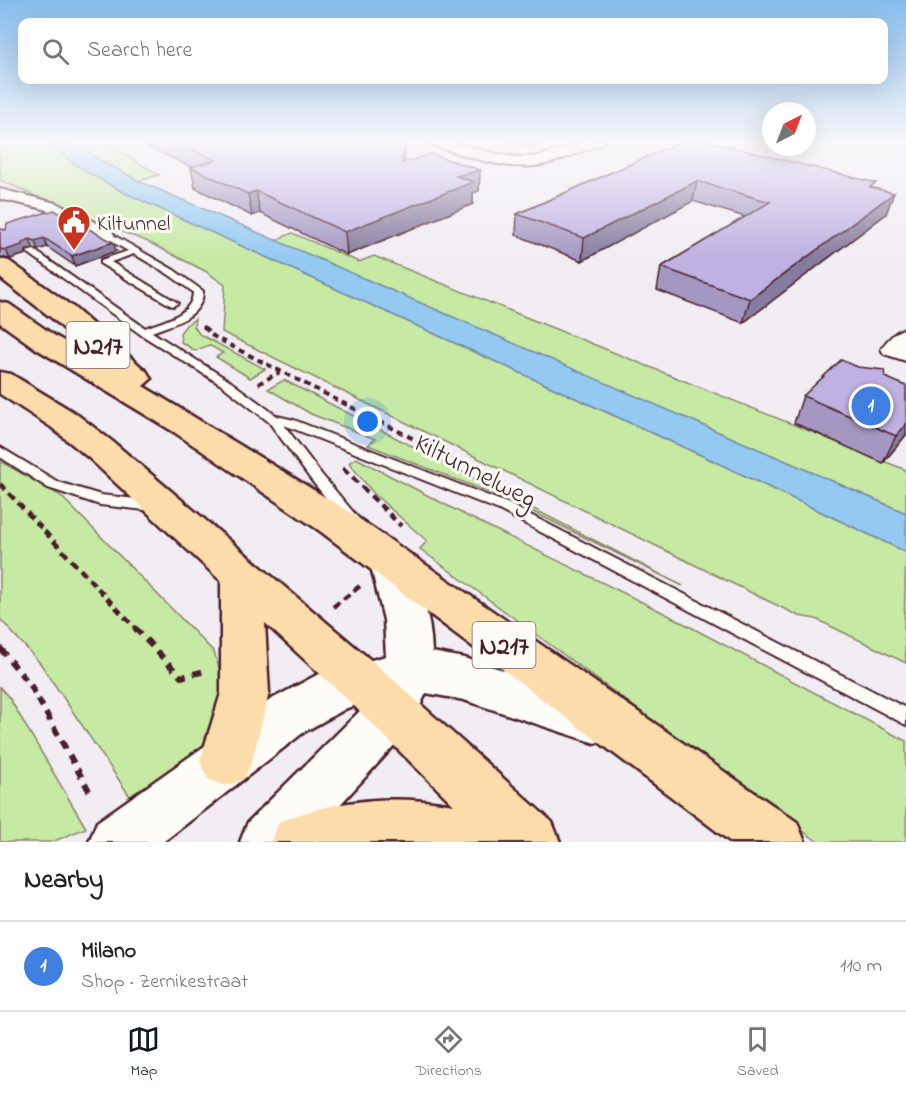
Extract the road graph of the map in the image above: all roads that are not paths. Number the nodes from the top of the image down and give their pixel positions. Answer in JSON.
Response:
{"nodes":[{"id":1,"x":0,"y":194,"type":"edge"},
{"id":2,"x":105,"y":234,"type":"joint"},
{"id":3,"x":135,"y":251,"type":"junction"},
{"id":4,"x":15,"y":259,"type":"edge"},
{"id":5,"x":0,"y":287,"type":"edge"},
{"id":6,"x":173,"y":303,"type":"dead end"},
{"id":7,"x":0,"y":310,"type":"edge"},
{"id":8,"x":144,"y":332,"type":"junction"},
{"id":9,"x":906,"y":335,"type":"edge"},
{"id":10,"x":906,"y":354,"type":"edge"},
{"id":11,"x":0,"y":381,"type":"edge"},
{"id":12,"x":273,"y":419,"type":"junction"},
{"id":13,"x":186,"y":425,"type":"junction"},
{"id":14,"x":0,"y":452,"type":"edge"},
{"id":15,"x":167,"y":508,"type":"junction"},
{"id":16,"x":390,"y":563,"type":"junction"},
{"id":17,"x":242,"y":575,"type":"junction"},
{"id":18,"x":388,"y":689,"type":"junction"},
{"id":19,"x":906,"y":717,"type":"edge"},
{"id":20,"x":618,"y":727,"type":"junction"},
{"id":21,"x":226,"y":761,"type":"junction"},
{"id":22,"x":117,"y":842,"type":"edge"},
{"id":23,"x":268,"y":842,"type":"edge"},
{"id":24,"x":298,"y":842,"type":"edge"},
{"id":25,"x":490,"y":842,"type":"edge"},
{"id":26,"x":532,"y":842,"type":"edge"},
{"id":27,"x":777,"y":842,"type":"edge"}],
"edges":[{"from":1,"to":2,"type":"street"},
{"from":2,"to":3,"type":"lane"},
{"from":3,"to":6,"type":"lane"},
{"from":3,"to":8,"type":"lane"},
{"from":4,"to":8,"type":"lane","name":"Kiltunnelweg","number":"N217"},
{"from":4,"to":13,"type":"main road","name":"Kiltunnelweg","number":"N217"},
{"from":5,"to":13,"type":"main road","name":"Kiltunnelweg","number":"N217"},
{"from":7,"to":13,"type":"main road","name":"Kiltunnelweg","number":"N217"},
{"from":8,"to":12,"type":"lane","name":"Kiltunnelweg","number":"N217"},
{"from":9,"to":10,"type":"street"},
{"from":11,"to":15,"type":"main road"},
{"from":12,"to":16,"type":"lane","name":"Kiltunnelweg","number":"N217"},
{"from":12,"to":19,"type":"lane","name":"Kiltunnelweg"},
{"from":13,"to":16,"type":"main road","name":"Kiltunnelweg","number":"N217"},
{"from":14,"to":15,"type":"lane"},
{"from":15,"to":17,"type":"main road"},
{"from":16,"to":18,"type":"street"},
{"from":16,"to":20,"type":"main road","name":"Kiltunnelweg","number":"N217"},
{"from":17,"to":18,"type":"main road"},
{"from":17,"to":21,"type":"main road"},
{"from":18,"to":20,"type":"street"},
{"from":18,"to":21,"type":"street"},
{"from":18,"to":23,"type":"street"},
{"from":18,"to":26,"type":"main road"},
{"from":20,"to":27,"type":"main road","name":"Kiltunnelweg","number":"N217"},
{"from":21,"to":22,"type":"street"},
{"from":24,"to":25,"type":"main road"}]}
